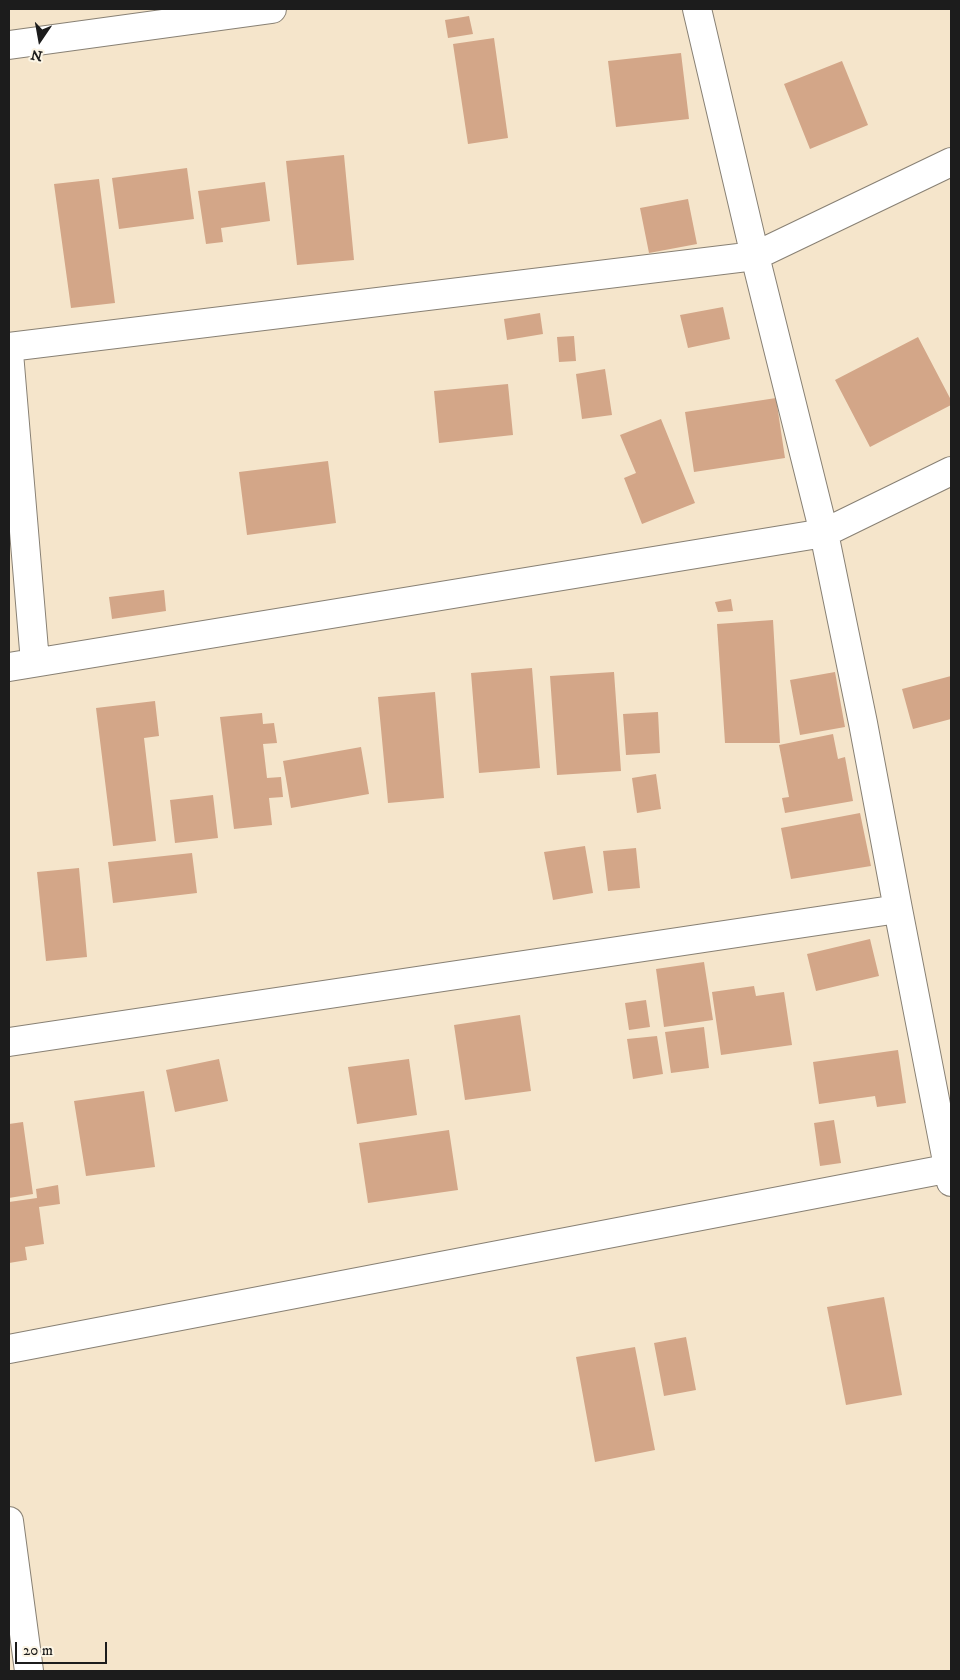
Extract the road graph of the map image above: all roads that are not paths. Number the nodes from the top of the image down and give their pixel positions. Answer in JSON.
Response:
{"nodes":[{"id":1,"x":272,"y":9,"type":"edge"},
{"id":2,"x":697,"y":9,"type":"edge"},
{"id":3,"x":9,"y":45,"type":"edge"},
{"id":4,"x":951,"y":162,"type":"edge"},
{"id":5,"x":755,"y":256,"type":"junction"},
{"id":6,"x":9,"y":347,"type":"edge"},
{"id":7,"x":9,"y":353,"type":"edge"},
{"id":8,"x":951,"y":471,"type":"edge"},
{"id":9,"x":824,"y":533,"type":"junction"},
{"id":10,"x":35,"y":662,"type":"junction"},
{"id":11,"x":9,"y":666,"type":"edge"},
{"id":12,"x":898,"y":910,"type":"junction"},
{"id":13,"x":9,"y":1042,"type":"edge"},
{"id":14,"x":950,"y":1173,"type":"edge"},
{"id":15,"x":9,"y":1349,"type":"edge"},
{"id":16,"x":9,"y":1521,"type":"edge"},
{"id":17,"x":29,"y":1671,"type":"edge"}],
"edges":[{"from":1,"to":3,"type":"street"},
{"from":2,"to":5,"type":"street"},
{"from":4,"to":5,"type":"street"},
{"from":5,"to":6,"type":"street"},
{"from":5,"to":9,"type":"street"},
{"from":7,"to":10,"type":"street"},
{"from":8,"to":9,"type":"street"},
{"from":9,"to":10,"type":"street"},
{"from":9,"to":12,"type":"street"},
{"from":10,"to":11,"type":"street"},
{"from":12,"to":13,"type":"street"},
{"from":12,"to":14,"type":"street"},
{"from":14,"to":15,"type":"street"},
{"from":16,"to":17,"type":"street"}]}
